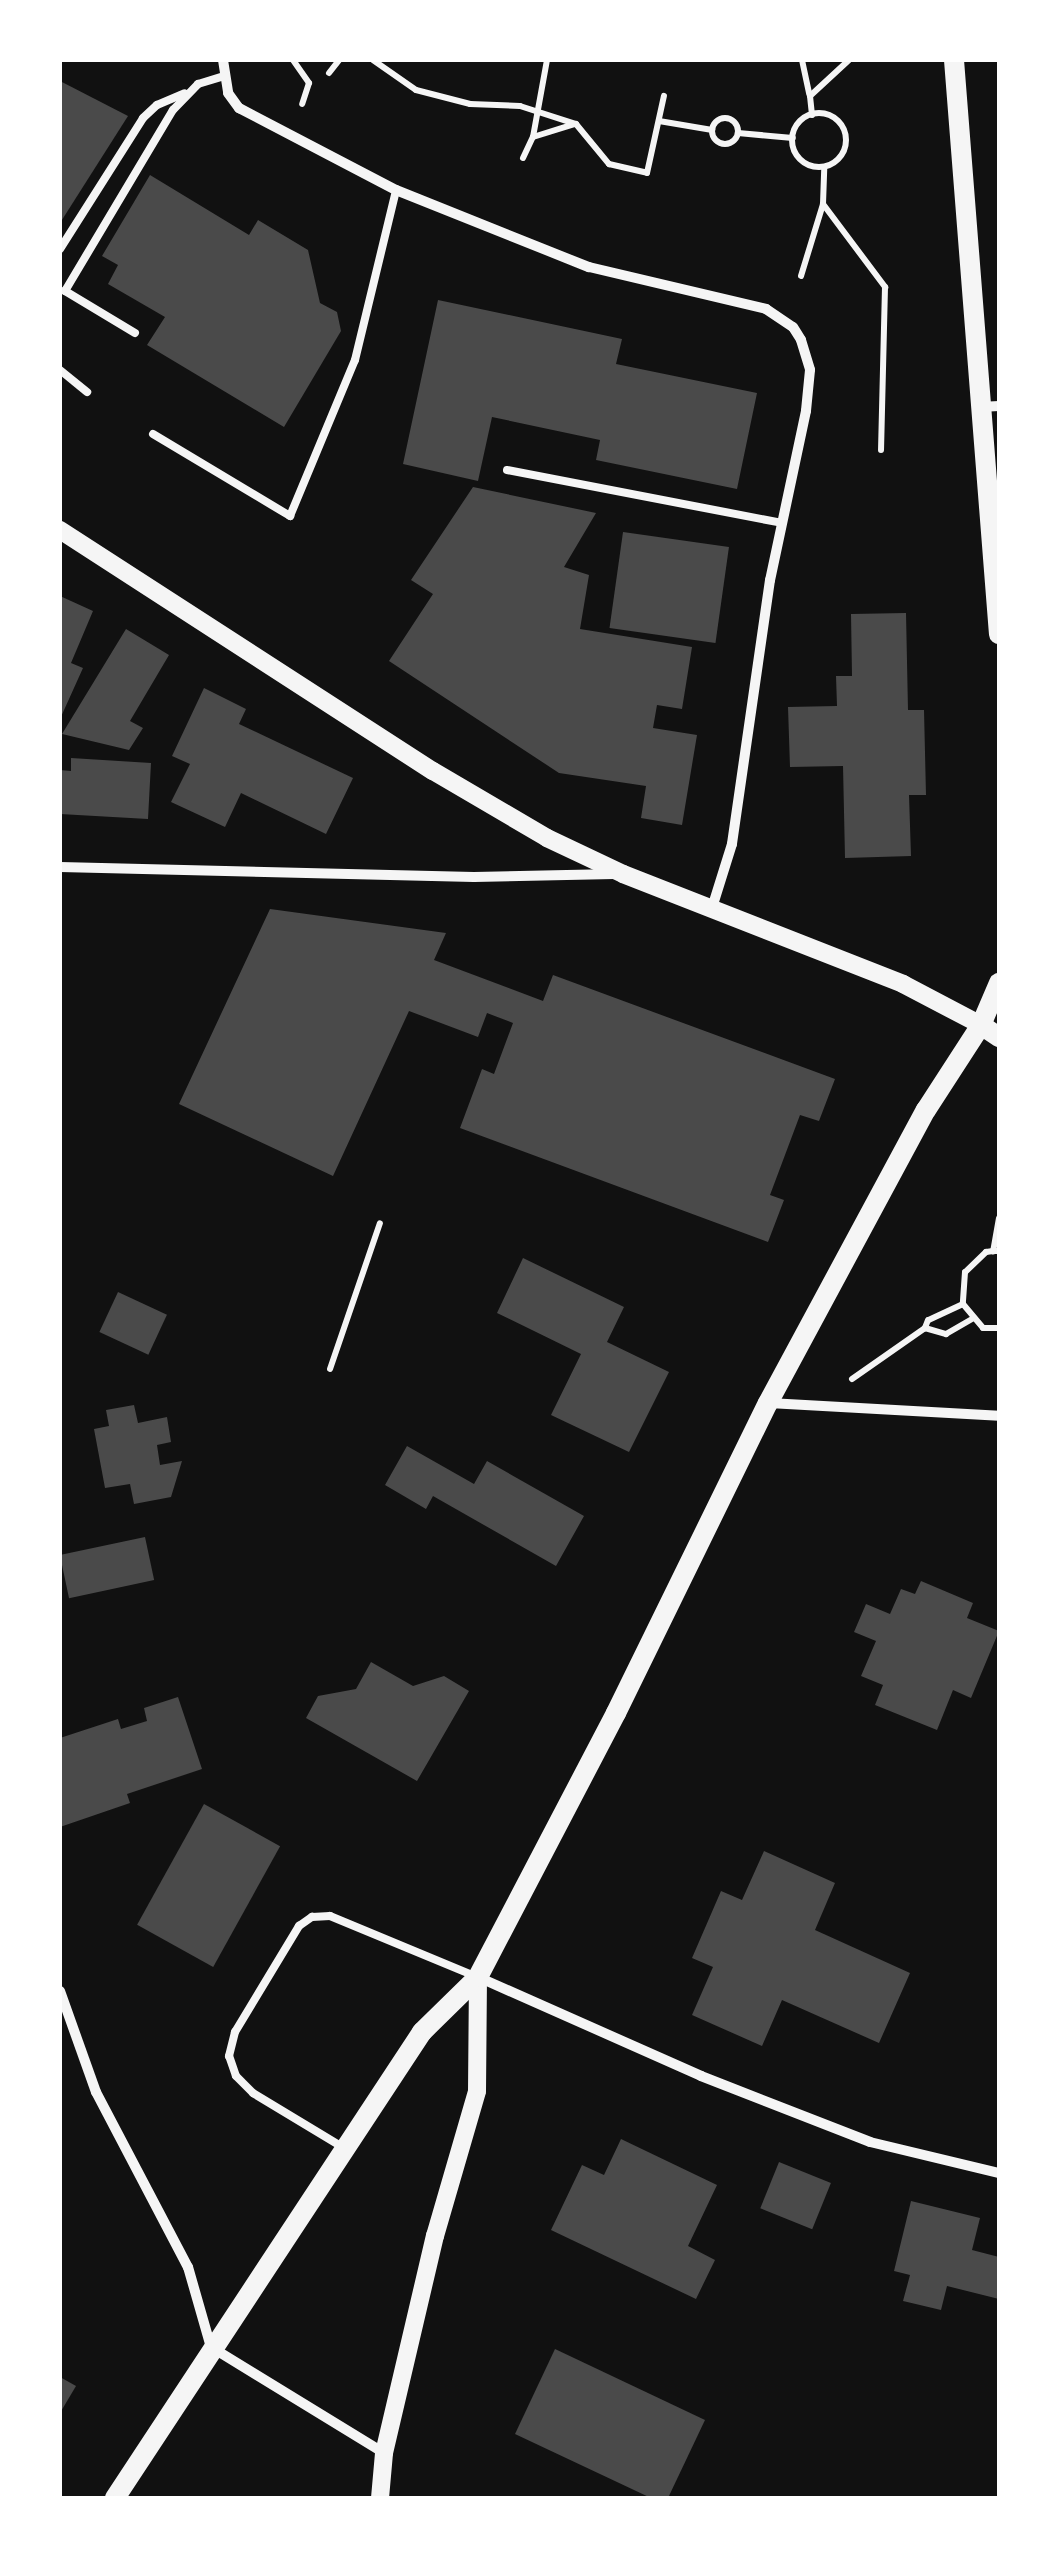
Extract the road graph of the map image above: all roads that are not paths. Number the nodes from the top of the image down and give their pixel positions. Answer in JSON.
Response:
{"nodes":[{"id":1,"x":223,"y":60,"type":"edge"},
{"id":2,"x":954,"y":60,"type":"edge"},
{"id":3,"x":224,"y":76,"type":"junction"},
{"id":4,"x":189,"y":91,"type":"junction"},
{"id":5,"x":396,"y":190,"type":"junction"},
{"id":6,"x":60,"y":249,"type":"edge"},
{"id":7,"x":135,"y":333,"type":"dead end"},
{"id":8,"x":60,"y":370,"type":"edge"},
{"id":9,"x":87,"y":392,"type":"dead end"},
{"id":10,"x":989,"y":407,"type":"edge"},
{"id":11,"x":153,"y":434,"type":"dead end"},
{"id":12,"x":507,"y":470,"type":"dead end"},
{"id":13,"x":782,"y":524,"type":"junction"},
{"id":14,"x":60,"y":530,"type":"edge"},
{"id":15,"x":999,"y":634,"type":"edge"},
{"id":16,"x":60,"y":867,"type":"edge"},
{"id":17,"x":623,"y":874,"type":"junction"},
{"id":18,"x":712,"y":908,"type":"junction"},
{"id":19,"x":999,"y":983,"type":"edge"},
{"id":20,"x":990,"y":1031,"type":"edge"},
{"id":21,"x":768,"y":1403,"type":"junction"},
{"id":22,"x":999,"y":1416,"type":"edge"},
{"id":23,"x":478,"y":1977,"type":"junction"},
{"id":24,"x":60,"y":1991,"type":"edge"},
{"id":25,"x":344,"y":2148,"type":"junction"},
{"id":26,"x":999,"y":2172,"type":"edge"},
{"id":27,"x":211,"y":2347,"type":"junction"},
{"id":28,"x":384,"y":2453,"type":"junction"},
{"id":29,"x":115,"y":2498,"type":"edge"},
{"id":30,"x":380,"y":2498,"type":"edge"}],
"edges":[{"from":1,"to":3,"type":"street"},
{"from":2,"to":10,"type":"main road"},
{"from":3,"to":4,"type":"lane"},
{"from":3,"to":5,"type":"street"},
{"from":4,"to":6,"type":"lane"},
{"from":4,"to":7,"type":"lane"},
{"from":5,"to":11,"type":"lane"},
{"from":5,"to":13,"type":"street"},
{"from":8,"to":9,"type":"lane"},
{"from":10,"to":15,"type":"main road"},
{"from":12,"to":13,"type":"lane"},
{"from":13,"to":18,"type":"street"},
{"from":14,"to":17,"type":"street"},
{"from":16,"to":17,"type":"street"},
{"from":17,"to":18,"type":"street"},
{"from":18,"to":20,"type":"street"},
{"from":19,"to":20,"type":"main road"},
{"from":20,"to":21,"type":"main road"},
{"from":21,"to":22,"type":"street"},
{"from":21,"to":23,"type":"main road"},
{"from":23,"to":25,"type":"main road"},
{"from":23,"to":25,"type":"lane"},
{"from":23,"to":26,"type":"street"},
{"from":23,"to":28,"type":"street"},
{"from":24,"to":27,"type":"street"},
{"from":25,"to":27,"type":"main road"},
{"from":27,"to":28,"type":"street"},
{"from":27,"to":29,"type":"main road"},
{"from":28,"to":30,"type":"street"}]}
